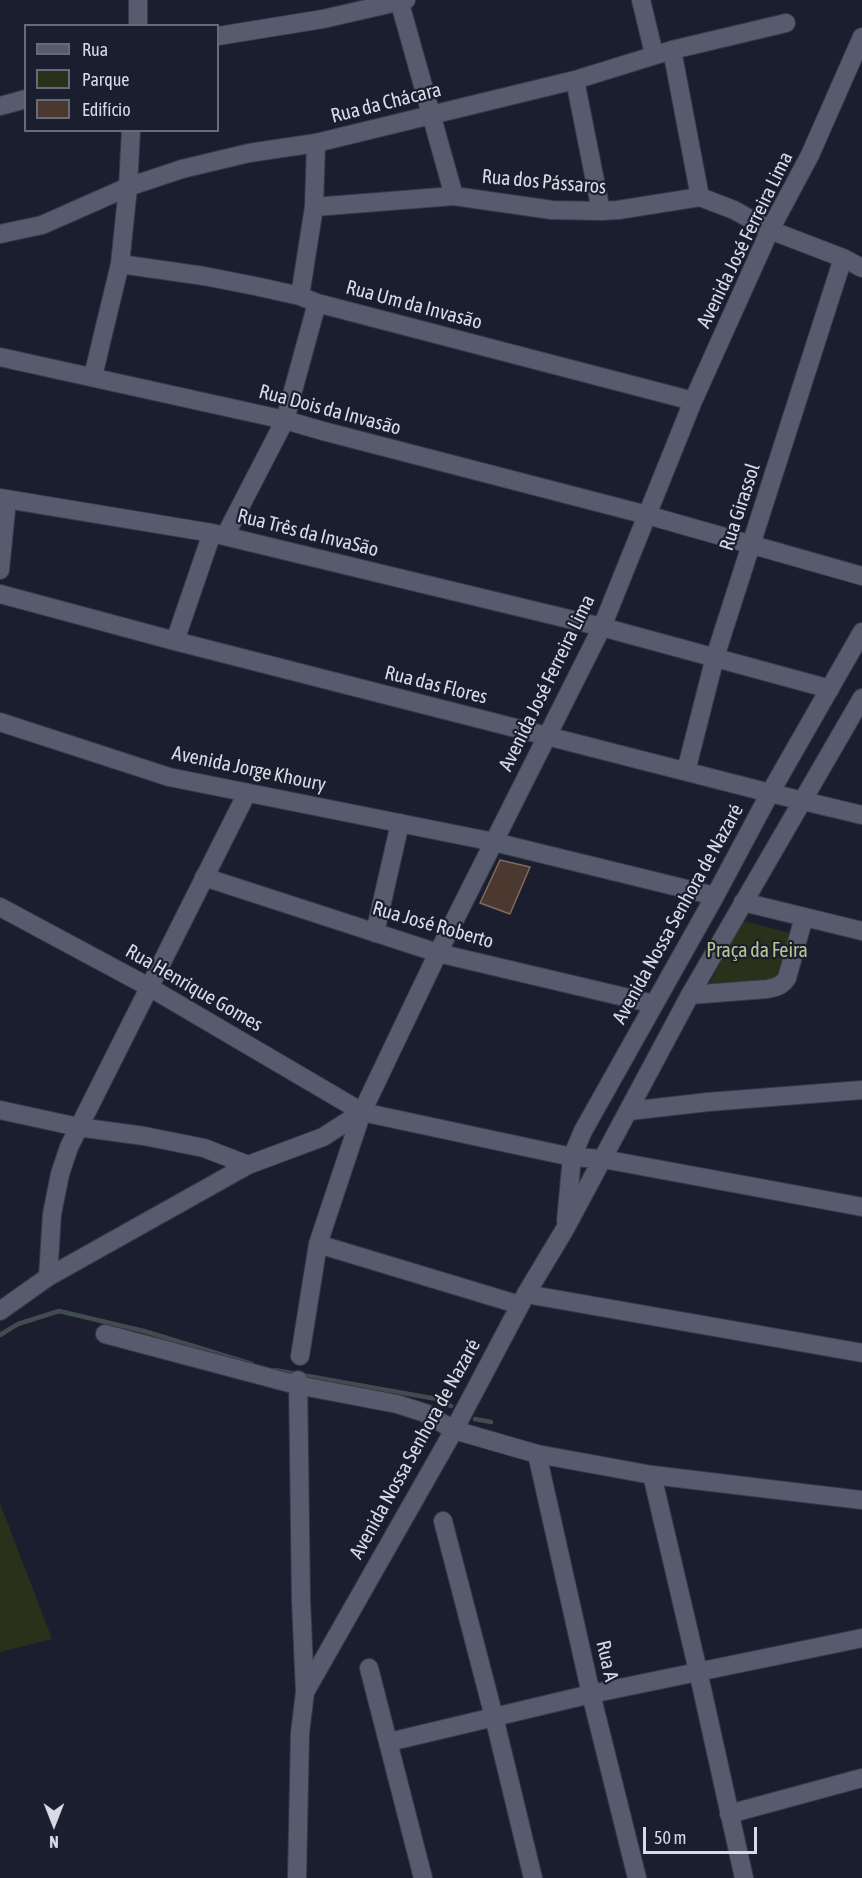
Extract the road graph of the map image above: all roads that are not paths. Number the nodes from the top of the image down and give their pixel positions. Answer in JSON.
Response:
{"nodes":[{"id":1,"x":138,"y":0,"type":"edge"},
{"id":2,"x":641,"y":0,"type":"edge"},
{"id":3,"x":402,"y":1,"type":"edge"},
{"id":4,"x":786,"y":23,"type":"dead end"},
{"id":5,"x":138,"y":24,"type":"edge"},
{"id":6,"x":219,"y":36,"type":"edge"},
{"id":7,"x":862,"y":37,"type":"edge"},
{"id":8,"x":663,"y":52,"type":"junction"},
{"id":9,"x":575,"y":80,"type":"junction"},
{"id":10,"x":24,"y":100,"type":"edge"},
{"id":11,"x":0,"y":106,"type":"edge"},
{"id":12,"x":432,"y":115,"type":"junction"},
{"id":13,"x":131,"y":132,"type":"edge"},
{"id":14,"x":316,"y":143,"type":"junction"},
{"id":15,"x":129,"y":187,"type":"junction"},
{"id":16,"x":454,"y":196,"type":"junction"},
{"id":17,"x":700,"y":197,"type":"junction"},
{"id":18,"x":314,"y":207,"type":"junction"},
{"id":19,"x":602,"y":211,"type":"junction"},
{"id":20,"x":770,"y":230,"type":"junction"},
{"id":21,"x":0,"y":234,"type":"edge"},
{"id":22,"x":843,"y":258,"type":"junction"},
{"id":23,"x":120,"y":264,"type":"junction"},
{"id":24,"x":862,"y":268,"type":"edge"},
{"id":25,"x":300,"y":296,"type":"junction"},
{"id":26,"x":317,"y":303,"type":"junction"},
{"id":27,"x":0,"y":357,"type":"edge"},
{"id":28,"x":93,"y":376,"type":"junction"},
{"id":29,"x":693,"y":401,"type":"junction"},
{"id":30,"x":285,"y":420,"type":"junction"},
{"id":31,"x":3,"y":499,"type":"edge"},
{"id":32,"x":647,"y":515,"type":"junction"},
{"id":33,"x":219,"y":534,"type":"junction"},
{"id":34,"x":751,"y":545,"type":"junction"},
{"id":35,"x":0,"y":570,"type":"edge"},
{"id":36,"x":862,"y":576,"type":"edge"},
{"id":37,"x":0,"y":594,"type":"edge"},
{"id":38,"x":602,"y":627,"type":"junction"},
{"id":39,"x":862,"y":632,"type":"edge"},
{"id":40,"x":175,"y":641,"type":"junction"},
{"id":41,"x":715,"y":657,"type":"junction"},
{"id":42,"x":830,"y":689,"type":"junction"},
{"id":43,"x":862,"y":698,"type":"edge"},
{"id":44,"x":0,"y":722,"type":"edge"},
{"id":45,"x":547,"y":736,"type":"junction"},
{"id":46,"x":686,"y":771,"type":"junction"},
{"id":47,"x":247,"y":792,"type":"junction"},
{"id":48,"x":770,"y":793,"type":"junction"},
{"id":49,"x":803,"y":801,"type":"junction"},
{"id":50,"x":862,"y":815,"type":"edge"},
{"id":51,"x":400,"y":823,"type":"junction"},
{"id":52,"x":494,"y":842,"type":"junction"},
{"id":53,"x":204,"y":877,"type":"junction"},
{"id":54,"x":715,"y":896,"type":"junction"},
{"id":55,"x":743,"y":902,"type":"junction"},
{"id":56,"x":0,"y":907,"type":"edge"},
{"id":57,"x":804,"y":916,"type":"junction"},
{"id":58,"x":862,"y":931,"type":"edge"},
{"id":59,"x":375,"y":933,"type":"junction"},
{"id":60,"x":438,"y":953,"type":"junction"},
{"id":61,"x":149,"y":987,"type":"junction"},
{"id":62,"x":690,"y":995,"type":"junction"},
{"id":63,"x":654,"y":1004,"type":"junction"},
{"id":64,"x":862,"y":1090,"type":"edge"},
{"id":65,"x":0,"y":1110,"type":"edge"},
{"id":66,"x":629,"y":1111,"type":"junction"},
{"id":67,"x":362,"y":1112,"type":"junction"},
{"id":68,"x":78,"y":1127,"type":"junction"},
{"id":69,"x":572,"y":1157,"type":"junction"},
{"id":70,"x":603,"y":1159,"type":"junction"},
{"id":71,"x":248,"y":1165,"type":"junction"},
{"id":72,"x":862,"y":1207,"type":"edge"},
{"id":73,"x":565,"y":1229,"type":"junction"},
{"id":74,"x":318,"y":1244,"type":"junction"},
{"id":75,"x":48,"y":1277,"type":"junction"},
{"id":76,"x":523,"y":1299,"type":"junction"},
{"id":77,"x":4,"y":1305,"type":"edge"},
{"id":78,"x":105,"y":1334,"type":"dead end"},
{"id":79,"x":862,"y":1353,"type":"edge"},
{"id":80,"x":300,"y":1356,"type":"dead end"},
{"id":81,"x":297,"y":1383,"type":"junction"},
{"id":82,"x":454,"y":1430,"type":"junction"},
{"id":83,"x":537,"y":1454,"type":"junction"},
{"id":84,"x":652,"y":1475,"type":"junction"},
{"id":85,"x":862,"y":1500,"type":"edge"},
{"id":86,"x":443,"y":1521,"type":"dead end"},
{"id":87,"x":862,"y":1638,"type":"edge"},
{"id":88,"x":369,"y":1668,"type":"dead end"},
{"id":89,"x":698,"y":1671,"type":"junction"},
{"id":90,"x":305,"y":1692,"type":"junction"},
{"id":91,"x":591,"y":1694,"type":"junction"},
{"id":92,"x":494,"y":1717,"type":"junction"},
{"id":93,"x":389,"y":1742,"type":"junction"},
{"id":94,"x":862,"y":1778,"type":"edge"},
{"id":95,"x":729,"y":1814,"type":"junction"},
{"id":96,"x":297,"y":1878,"type":"edge"},
{"id":97,"x":423,"y":1878,"type":"edge"},
{"id":98,"x":533,"y":1878,"type":"edge"},
{"id":99,"x":637,"y":1878,"type":"edge"},
{"id":100,"x":744,"y":1878,"type":"edge"}],
"edges":[{"from":1,"to":5,"type":"street"},
{"from":2,"to":8,"type":"street"},
{"from":3,"to":6,"type":"street"},
{"from":3,"to":12,"type":"street"},
{"from":4,"to":8,"type":"street","name":"Rua da Chácara"},
{"from":7,"to":20,"type":"street","name":"Avenida José Ferreira Lima"},
{"from":8,"to":9,"type":"street","name":"Rua da Chácara"},
{"from":8,"to":17,"type":"street"},
{"from":9,"to":12,"type":"street","name":"Rua da Chácara"},
{"from":9,"to":19,"type":"street"},
{"from":10,"to":11,"type":"street"},
{"from":12,"to":14,"type":"street","name":"Rua da Chácara"},
{"from":12,"to":16,"type":"street"},
{"from":13,"to":15,"type":"street"},
{"from":14,"to":15,"type":"street","name":"Rua da Chácara"},
{"from":14,"to":18,"type":"street"},
{"from":15,"to":21,"type":"street","name":"Rua da Chácara"},
{"from":15,"to":23,"type":"street"},
{"from":16,"to":18,"type":"street","name":"Rua dos Pássaros"},
{"from":16,"to":19,"type":"street","name":"Rua dos Pássaros"},
{"from":17,"to":19,"type":"street","name":"Rua dos Pássaros"},
{"from":17,"to":20,"type":"street","name":"Rua dos Pássaros"},
{"from":18,"to":25,"type":"street"},
{"from":20,"to":22,"type":"street","name":"Rua dos Pássaros"},
{"from":20,"to":29,"type":"street","name":"Avenida José Ferreira Lima"},
{"from":22,"to":24,"type":"street","name":"Rua dos Pássaros"},
{"from":22,"to":34,"type":"street","name":"Rua Girassol"},
{"from":23,"to":25,"type":"street","name":"Rua Um da Invasão"},
{"from":23,"to":28,"type":"street"},
{"from":25,"to":26,"type":"street","name":"Rua Um da Invasão"},
{"from":26,"to":29,"type":"street","name":"Rua Um da Invasão"},
{"from":26,"to":30,"type":"street"},
{"from":27,"to":28,"type":"street","name":"Rua Dois da Invasão"},
{"from":28,"to":30,"type":"street","name":"Rua Dois da Invasão"},
{"from":29,"to":32,"type":"street","name":"Avenida José Ferreira Lima"},
{"from":30,"to":32,"type":"street","name":"Rua Dois da Invasão"},
{"from":30,"to":33,"type":"street"},
{"from":31,"to":33,"type":"street","name":"Rua Três da InvaSão"},
{"from":31,"to":35,"type":"street"},
{"from":32,"to":34,"type":"street","name":"Rua Dois da Invasão"},
{"from":32,"to":38,"type":"street","name":"Avenida José Ferreira Lima"},
{"from":33,"to":38,"type":"street","name":"Rua Três da InvaSão"},
{"from":33,"to":40,"type":"street"},
{"from":34,"to":36,"type":"street","name":"Rua Dois da Invasão"},
{"from":34,"to":41,"type":"street","name":"Rua Girassol"},
{"from":37,"to":40,"type":"street","name":"Rua das Flores"},
{"from":38,"to":41,"type":"street","name":"Rua Três da InvaSão"},
{"from":38,"to":45,"type":"street","name":"Avenida José Ferreira Lima"},
{"from":39,"to":42,"type":"street","name":"Avenida Nossa Senhora de Nazaré"},
{"from":40,"to":45,"type":"street","name":"Rua das Flores"},
{"from":41,"to":42,"type":"street","name":"Rua Três da InvaSão"},
{"from":41,"to":46,"type":"street","name":"Rua Girassol"},
{"from":42,"to":48,"type":"street","name":"Avenida Nossa Senhora de Nazaré"},
{"from":43,"to":49,"type":"street","name":"Avenida Nossa Senhora de Nazaré"},
{"from":44,"to":47,"type":"street","name":"Avenida Jorge Khoury"},
{"from":45,"to":46,"type":"street","name":"Rua das Flores"},
{"from":45,"to":52,"type":"street","name":"Avenida José Ferreira Lima"},
{"from":46,"to":48,"type":"street","name":"Rua das Flores"},
{"from":47,"to":51,"type":"street","name":"Avenida Jorge Khoury"},
{"from":47,"to":53,"type":"street"},
{"from":48,"to":49,"type":"street","name":"Rua das Flores"},
{"from":48,"to":54,"type":"street","name":"Avenida Nossa Senhora de Nazaré"},
{"from":49,"to":50,"type":"street","name":"Rua das Flores"},
{"from":49,"to":55,"type":"street","name":"Avenida Nossa Senhora de Nazaré"},
{"from":51,"to":52,"type":"street","name":"Avenida Jorge Khoury"},
{"from":51,"to":59,"type":"street"},
{"from":52,"to":54,"type":"street","name":"Avenida Jorge Khoury"},
{"from":52,"to":60,"type":"street","name":"Avenida José Ferreira Lima"},
{"from":53,"to":59,"type":"street","name":"Rua José Roberto"},
{"from":53,"to":61,"type":"street"},
{"from":54,"to":63,"type":"street","name":"Avenida Nossa Senhora de Nazaré"},
{"from":55,"to":57,"type":"street"},
{"from":55,"to":62,"type":"street","name":"Avenida Nossa Senhora de Nazaré"},
{"from":56,"to":61,"type":"street","name":"Rua Henrique Gomes"},
{"from":57,"to":58,"type":"street"},
{"from":57,"to":62,"type":"street"},
{"from":59,"to":60,"type":"street","name":"Rua José Roberto"},
{"from":60,"to":63,"type":"street","name":"Rua José Roberto"},
{"from":60,"to":67,"type":"street","name":"Avenida José Ferreira Lima"},
{"from":61,"to":67,"type":"street","name":"Rua Henrique Gomes"},
{"from":61,"to":68,"type":"street"},
{"from":62,"to":66,"type":"street","name":"Avenida Nossa Senhora de Nazaré"},
{"from":63,"to":69,"type":"street","name":"Avenida Nossa Senhora de Nazaré"},
{"from":64,"to":66,"type":"street"},
{"from":65,"to":68,"type":"street"},
{"from":66,"to":70,"type":"street","name":"Avenida Nossa Senhora de Nazaré"},
{"from":67,"to":69,"type":"street","name":"Rua Henrique Gomes"},
{"from":67,"to":71,"type":"street"},
{"from":67,"to":74,"type":"street","name":"Avenida José Ferreira Lima"},
{"from":68,"to":71,"type":"street"},
{"from":68,"to":75,"type":"street"},
{"from":69,"to":70,"type":"street","name":"Rua Henrique Gomes"},
{"from":69,"to":73,"type":"street","name":"Avenida Nossa Senhora de Nazaré"},
{"from":70,"to":72,"type":"street","name":"Rua Henrique Gomes"},
{"from":70,"to":73,"type":"street","name":"Avenida Nossa Senhora de Nazaré"},
{"from":71,"to":75,"type":"street"},
{"from":73,"to":76,"type":"street","name":"Avenida Nossa Senhora de Nazaré"},
{"from":74,"to":76,"type":"street"},
{"from":74,"to":80,"type":"street","name":"Avenida José Ferreira Lima"},
{"from":75,"to":77,"type":"street"},
{"from":76,"to":79,"type":"street"},
{"from":76,"to":82,"type":"street","name":"Avenida Nossa Senhora de Nazaré"},
{"from":78,"to":81,"type":"street"},
{"from":81,"to":82,"type":"street"},
{"from":81,"to":90,"type":"street"},
{"from":82,"to":83,"type":"street"},
{"from":82,"to":90,"type":"street","name":"Avenida Nossa Senhora de Nazaré"},
{"from":83,"to":84,"type":"street"},
{"from":83,"to":91,"type":"street","name":"Rua A"},
{"from":84,"to":85,"type":"street"},
{"from":84,"to":89,"type":"street"},
{"from":86,"to":92,"type":"street"},
{"from":87,"to":89,"type":"street"},
{"from":88,"to":93,"type":"street"},
{"from":89,"to":91,"type":"street"},
{"from":89,"to":95,"type":"street"},
{"from":90,"to":96,"type":"street"},
{"from":91,"to":92,"type":"street"},
{"from":91,"to":99,"type":"street","name":"Rua A"},
{"from":92,"to":93,"type":"street"},
{"from":92,"to":98,"type":"street"},
{"from":93,"to":97,"type":"street"},
{"from":94,"to":95,"type":"street"},
{"from":95,"to":100,"type":"street"}]}
